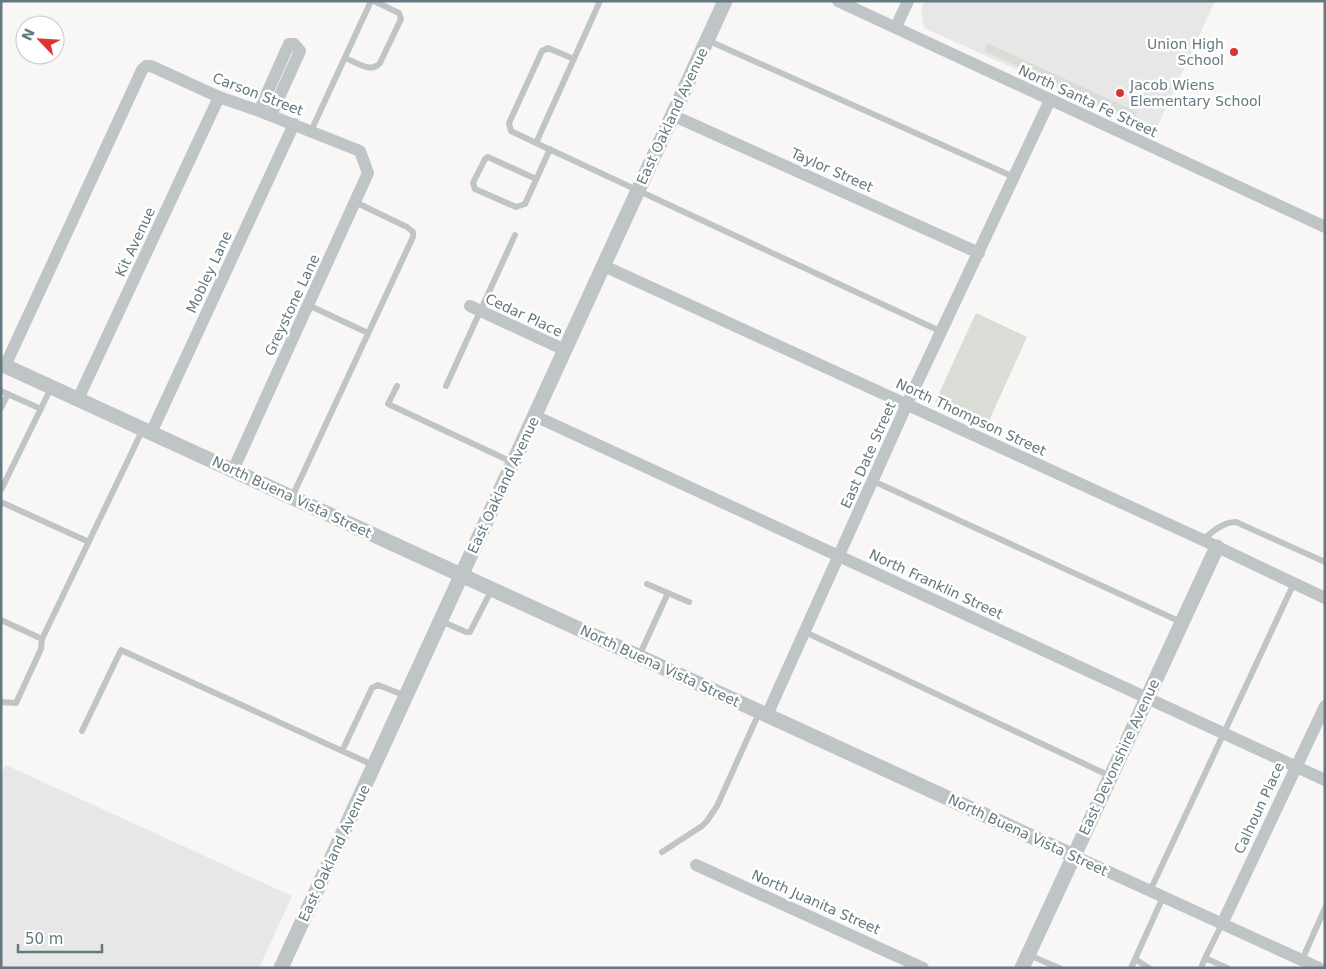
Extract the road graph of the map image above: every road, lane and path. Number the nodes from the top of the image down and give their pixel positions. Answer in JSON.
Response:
{"nodes":[{"id":1,"x":372,"y":1,"type":"edge"},
{"id":2,"x":600,"y":1,"type":"edge"},
{"id":3,"x":725,"y":1,"type":"edge"},
{"id":4,"x":838,"y":1,"type":"edge"},
{"id":5,"x":908,"y":1,"type":"edge"},
{"id":6,"x":896,"y":27,"type":"junction"},
{"id":7,"x":707,"y":40,"type":"junction"},
{"id":8,"x":345,"y":58,"type":"junction"},
{"id":9,"x":574,"y":59,"type":"junction"},
{"id":10,"x":219,"y":97,"type":"junction"},
{"id":11,"x":1050,"y":100,"type":"junction"},
{"id":12,"x":259,"y":110,"type":"junction"},
{"id":13,"x":271,"y":115,"type":"junction"},
{"id":14,"x":672,"y":115,"type":"junction"},
{"id":15,"x":294,"y":124,"type":"junction"},
{"id":16,"x":311,"y":131,"type":"junction"},
{"id":17,"x":536,"y":142,"type":"junction"},
{"id":18,"x":550,"y":149,"type":"junction"},
{"id":19,"x":360,"y":151,"type":"joint"},
{"id":20,"x":1014,"y":177,"type":"junction"},
{"id":21,"x":536,"y":179,"type":"junction"},
{"id":22,"x":638,"y":190,"type":"junction"},
{"id":23,"x":355,"y":202,"type":"junction"},
{"id":24,"x":1325,"y":227,"type":"edge"},
{"id":25,"x":515,"y":235,"type":"dead end"},
{"id":26,"x":979,"y":253,"type":"junction"},
{"id":27,"x":604,"y":266,"type":"junction"},
{"id":28,"x":308,"y":306,"type":"junction"},
{"id":29,"x":475,"y":308,"type":"junction"},
{"id":30,"x":942,"y":332,"type":"junction"},
{"id":31,"x":368,"y":333,"type":"junction"},
{"id":32,"x":565,"y":350,"type":"junction"},
{"id":33,"x":3,"y":365,"type":"edge"},
{"id":34,"x":397,"y":386,"type":"dead end"},
{"id":35,"x":446,"y":386,"type":"dead end"},
{"id":36,"x":51,"y":387,"type":"junction"},
{"id":37,"x":4,"y":393,"type":"edge"},
{"id":38,"x":78,"y":399,"type":"junction"},
{"id":39,"x":907,"y":404,"type":"junction"},
{"id":40,"x":1,"y":408,"type":"edge"},
{"id":41,"x":41,"y":409,"type":"junction"},
{"id":42,"x":535,"y":416,"type":"junction"},
{"id":43,"x":147,"y":431,"type":"junction"},
{"id":44,"x":514,"y":462,"type":"junction"},
{"id":45,"x":233,"y":470,"type":"junction"},
{"id":46,"x":873,"y":481,"type":"junction"},
{"id":47,"x":1,"y":490,"type":"edge"},
{"id":48,"x":292,"y":497,"type":"junction"},
{"id":49,"x":1,"y":502,"type":"edge"},
{"id":50,"x":89,"y":542,"type":"junction"},
{"id":51,"x":1210,"y":543,"type":"junction"},
{"id":52,"x":840,"y":557,"type":"junction"},
{"id":53,"x":1325,"y":562,"type":"edge"},
{"id":54,"x":462,"y":575,"type":"junction"},
{"id":55,"x":1294,"y":583,"type":"junction"},
{"id":56,"x":646,"y":584,"type":"dead end"},
{"id":57,"x":492,"y":589,"type":"junction"},
{"id":58,"x":668,"y":593,"type":"junction"},
{"id":59,"x":1325,"y":598,"type":"edge"},
{"id":60,"x":689,"y":602,"type":"dead end"},
{"id":61,"x":1,"y":620,"type":"edge"},
{"id":62,"x":441,"y":621,"type":"junction"},
{"id":63,"x":1181,"y":622,"type":"junction"},
{"id":64,"x":805,"y":632,"type":"junction"},
{"id":65,"x":42,"y":639,"type":"junction"},
{"id":66,"x":639,"y":656,"type":"junction"},
{"id":67,"x":406,"y":696,"type":"junction"},
{"id":68,"x":1147,"y":697,"type":"junction"},
{"id":69,"x":1,"y":702,"type":"edge"},
{"id":70,"x":1325,"y":706,"type":"edge"},
{"id":71,"x":763,"y":713,"type":"junction"},
{"id":72,"x":82,"y":731,"type":"dead end"},
{"id":73,"x":1223,"y":733,"type":"junction"},
{"id":74,"x":342,"y":751,"type":"junction"},
{"id":75,"x":374,"y":765,"type":"junction"},
{"id":76,"x":1295,"y":767,"type":"junction"},
{"id":77,"x":1110,"y":776,"type":"junction"},
{"id":78,"x":1325,"y":780,"type":"edge"},
{"id":79,"x":662,"y":852,"type":"dead end"},
{"id":80,"x":1074,"y":856,"type":"junction"},
{"id":81,"x":696,"y":865,"type":"dead end"},
{"id":82,"x":1150,"y":891,"type":"junction"},
{"id":83,"x":1163,"y":897,"type":"junction"},
{"id":84,"x":1325,"y":908,"type":"edge"},
{"id":85,"x":1222,"y":924,"type":"junction"},
{"id":86,"x":1205,"y":958,"type":"junction"},
{"id":87,"x":1135,"y":959,"type":"junction"},
{"id":88,"x":1302,"y":960,"type":"junction"},
{"id":89,"x":1025,"y":961,"type":"edge"},
{"id":90,"x":281,"y":968,"type":"edge"},
{"id":91,"x":923,"y":968,"type":"edge"},
{"id":92,"x":1059,"y":968,"type":"edge"},
{"id":93,"x":1131,"y":968,"type":"edge"},
{"id":94,"x":1149,"y":968,"type":"edge"},
{"id":95,"x":1201,"y":968,"type":"edge"},
{"id":96,"x":1227,"y":968,"type":"edge"},
{"id":97,"x":1318,"y":968,"type":"edge"}],
"edges":[{"from":1,"to":8,"type":"lane"},
{"from":1,"to":8,"type":"lane"},
{"from":2,"to":9,"type":"lane"},
{"from":3,"to":7,"type":"street","name":"East Oakland Avenue"},
{"from":4,"to":6,"type":"street","name":"North Santa Fe Street"},
{"from":5,"to":6,"type":"street"},
{"from":6,"to":11,"type":"street","name":"North Santa Fe Street"},
{"from":7,"to":14,"type":"street","name":"East Oakland Avenue"},
{"from":7,"to":20,"type":"lane"},
{"from":8,"to":16,"type":"lane"},
{"from":9,"to":17,"type":"lane"},
{"from":9,"to":17,"type":"lane"},
{"from":10,"to":12,"type":"street","name":"Carson Street"},
{"from":10,"to":33,"type":"street","name":"Carson Street"},
{"from":10,"to":38,"type":"street","name":"Kit Avenue"},
{"from":11,"to":20,"type":"street","name":"East Date Street"},
{"from":11,"to":24,"type":"street","name":"North Santa Fe Street"},
{"from":12,"to":13,"type":"street","name":"Carson Street"},
{"from":12,"to":13,"type":"street"},
{"from":13,"to":15,"type":"street","name":"Carson Street"},
{"from":14,"to":22,"type":"street","name":"East Oakland Avenue"},
{"from":14,"to":26,"type":"street","name":"Taylor Street"},
{"from":15,"to":16,"type":"street","name":"Carson Street"},
{"from":15,"to":43,"type":"street","name":"Mobley Lane"},
{"from":16,"to":19,"type":"street","name":"Carson Street"},
{"from":17,"to":18,"type":"lane"},
{"from":18,"to":21,"type":"lane"},
{"from":18,"to":22,"type":"lane"},
{"from":19,"to":23,"type":"street","name":"Greystone Lane"},
{"from":20,"to":26,"type":"street","name":"East Date Street"},
{"from":21,"to":21,"type":"lane"},
{"from":22,"to":27,"type":"street","name":"East Oakland Avenue"},
{"from":22,"to":30,"type":"lane"},
{"from":23,"to":28,"type":"street","name":"Greystone Lane"},
{"from":23,"to":31,"type":"lane"},
{"from":25,"to":29,"type":"lane"},
{"from":26,"to":30,"type":"street","name":"East Date Street"},
{"from":27,"to":32,"type":"street","name":"East Oakland Avenue"},
{"from":27,"to":39,"type":"street","name":"North Thompson Street"},
{"from":28,"to":31,"type":"lane"},
{"from":28,"to":45,"type":"street","name":"Greystone Lane"},
{"from":29,"to":32,"type":"street","name":"Cedar Place"},
{"from":29,"to":35,"type":"lane"},
{"from":30,"to":39,"type":"street","name":"East Date Street"},
{"from":31,"to":48,"type":"lane"},
{"from":32,"to":42,"type":"street","name":"East Oakland Avenue"},
{"from":33,"to":36,"type":"street","name":"North Buena Vista Street"},
{"from":34,"to":44,"type":"lane"},
{"from":36,"to":38,"type":"street","name":"North Buena Vista Street"},
{"from":36,"to":41,"type":"lane"},
{"from":37,"to":40,"type":"lane"},
{"from":37,"to":41,"type":"lane"},
{"from":38,"to":43,"type":"street","name":"North Buena Vista Street"},
{"from":39,"to":46,"type":"street","name":"East Date Street"},
{"from":39,"to":51,"type":"street","name":"North Thompson Street"},
{"from":41,"to":47,"type":"lane"},
{"from":42,"to":44,"type":"street","name":"East Oakland Avenue"},
{"from":42,"to":52,"type":"street","name":"North Franklin Street"},
{"from":43,"to":45,"type":"street","name":"North Buena Vista Street"},
{"from":43,"to":50,"type":"lane"},
{"from":44,"to":54,"type":"street","name":"East Oakland Avenue"},
{"from":45,"to":48,"type":"street","name":"North Buena Vista Street"},
{"from":46,"to":52,"type":"street","name":"East Date Street"},
{"from":46,"to":63,"type":"lane"},
{"from":48,"to":54,"type":"street","name":"North Buena Vista Street"},
{"from":49,"to":50,"type":"lane"},
{"from":50,"to":65,"type":"lane"},
{"from":51,"to":53,"type":"lane"},
{"from":51,"to":55,"type":"street","name":"North Thompson Street"},
{"from":51,"to":63,"type":"street","name":"East Devonshire Avenue"},
{"from":52,"to":64,"type":"street","name":"East Date Street"},
{"from":52,"to":68,"type":"street","name":"North Franklin Street"},
{"from":54,"to":57,"type":"street","name":"North Buena Vista Street"},
{"from":54,"to":62,"type":"street","name":"East Oakland Avenue"},
{"from":55,"to":59,"type":"street","name":"North Thompson Street"},
{"from":55,"to":73,"type":"lane"},
{"from":56,"to":58,"type":"lane"},
{"from":57,"to":62,"type":"lane"},
{"from":57,"to":66,"type":"street","name":"North Buena Vista Street"},
{"from":58,"to":60,"type":"lane"},
{"from":58,"to":66,"type":"lane"},
{"from":61,"to":65,"type":"lane"},
{"from":62,"to":67,"type":"street","name":"East Oakland Avenue"},
{"from":63,"to":68,"type":"street","name":"East Devonshire Avenue"},
{"from":64,"to":71,"type":"street","name":"East Date Street"},
{"from":64,"to":77,"type":"lane"},
{"from":65,"to":69,"type":"lane"},
{"from":66,"to":71,"type":"street","name":"North Buena Vista Street"},
{"from":67,"to":74,"type":"lane"},
{"from":67,"to":75,"type":"street","name":"East Oakland Avenue"},
{"from":68,"to":73,"type":"street","name":"North Franklin Street"},
{"from":68,"to":77,"type":"street","name":"East Devonshire Avenue"},
{"from":70,"to":76,"type":"street","name":"Calhoun Place"},
{"from":71,"to":79,"type":"lane"},
{"from":71,"to":80,"type":"street","name":"North Buena Vista Street"},
{"from":72,"to":74,"type":"lane"},
{"from":73,"to":76,"type":"street","name":"North Franklin Street"},
{"from":73,"to":82,"type":"lane"},
{"from":74,"to":75,"type":"lane"},
{"from":75,"to":90,"type":"street","name":"East Oakland Avenue"},
{"from":76,"to":78,"type":"street","name":"North Franklin Street"},
{"from":76,"to":85,"type":"street","name":"Calhoun Place"},
{"from":77,"to":80,"type":"street","name":"East Devonshire Avenue"},
{"from":80,"to":82,"type":"street","name":"North Buena Vista Street"},
{"from":80,"to":89,"type":"street","name":"East Devonshire Avenue"},
{"from":81,"to":91,"type":"street","name":"North Juanita Street"},
{"from":82,"to":83,"type":"street","name":"North Buena Vista Street"},
{"from":83,"to":85,"type":"street","name":"North Buena Vista Street"},
{"from":83,"to":87,"type":"lane"},
{"from":84,"to":88,"type":"lane"},
{"from":85,"to":86,"type":"lane"},
{"from":85,"to":88,"type":"street","name":"North Buena Vista Street"},
{"from":86,"to":95,"type":"lane"},
{"from":86,"to":96,"type":"lane"},
{"from":87,"to":93,"type":"lane"},
{"from":87,"to":94,"type":"lane"},
{"from":88,"to":97,"type":"street","name":"North Buena Vista Street"},
{"from":89,"to":92,"type":"lane"}]}
